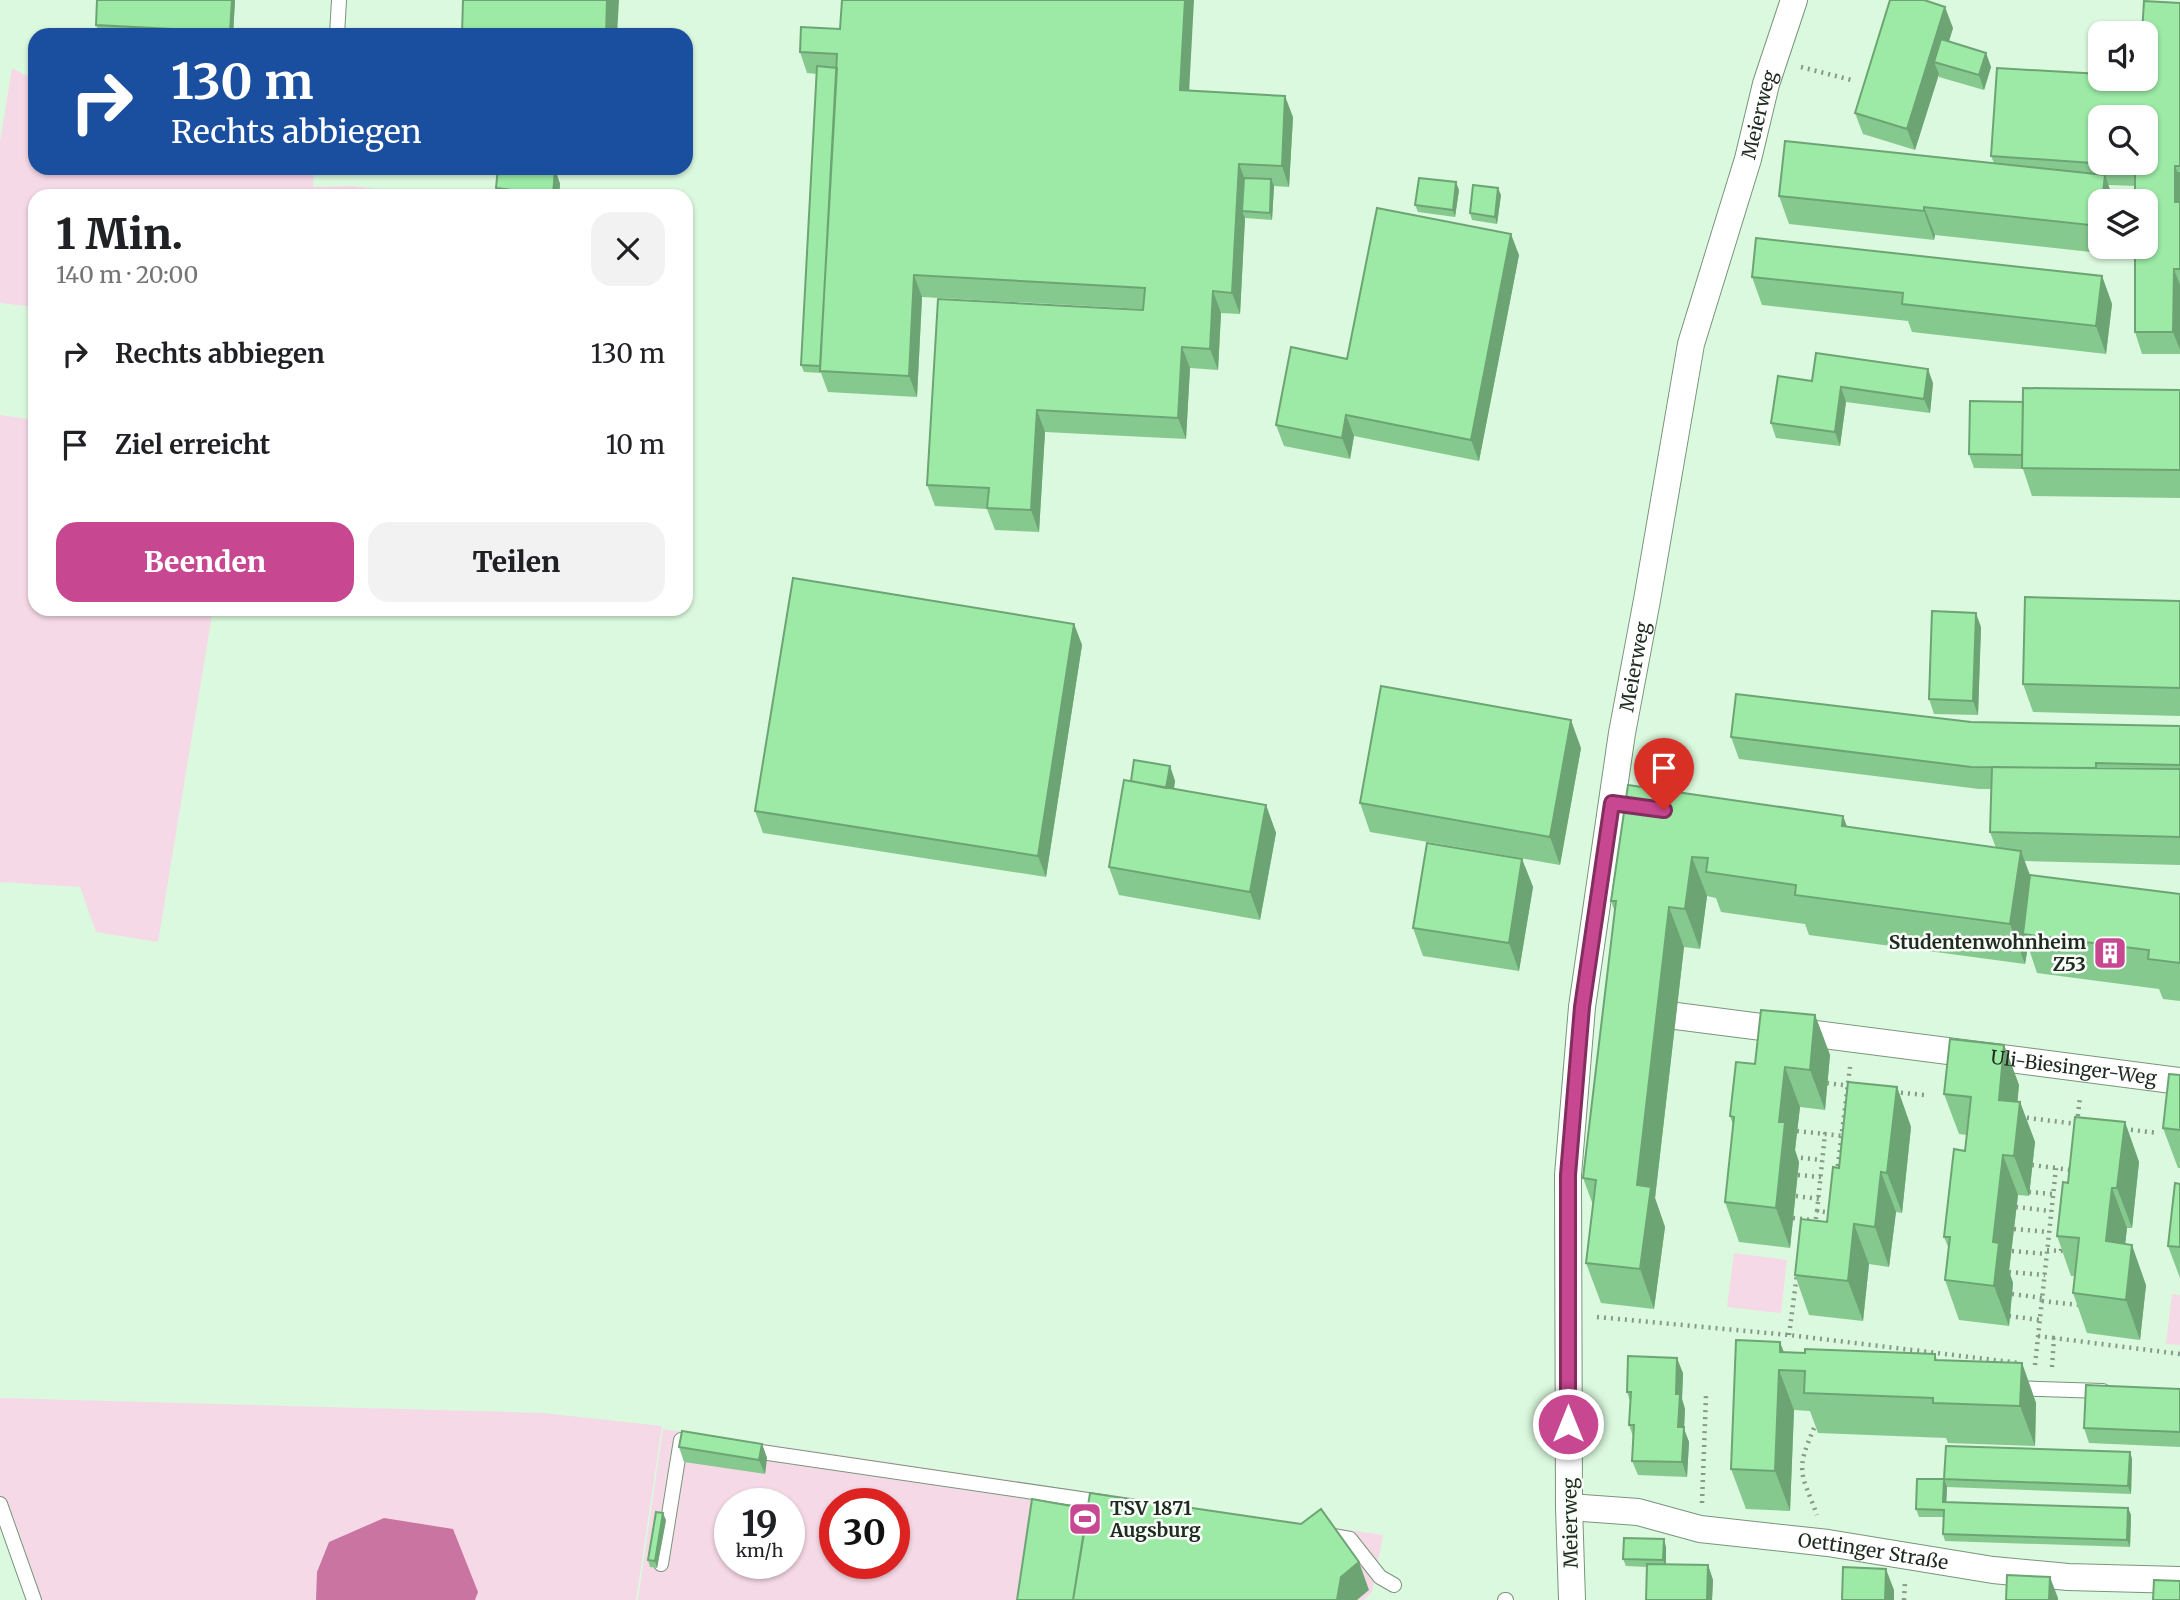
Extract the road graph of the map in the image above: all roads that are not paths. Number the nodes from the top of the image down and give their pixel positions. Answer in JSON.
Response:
{"nodes":[{"id":1,"x":339,"y":0,"type":"edge"},
{"id":2,"x":1794,"y":0,"type":"edge"},
{"id":3,"x":337,"y":28,"type":"edge"},
{"id":4,"x":1582,"y":1007,"type":"junction"},
{"id":5,"x":1609,"y":1010,"type":"edge"},
{"id":6,"x":1676,"y":1016,"type":"dead end"},
{"id":7,"x":2180,"y":1081,"type":"edge"},
{"id":8,"x":1999,"y":1387,"type":"edge"},
{"id":9,"x":2124,"y":1392,"type":"edge"},
{"id":10,"x":708,"y":1444,"type":"edge"},
{"id":11,"x":735,"y":1448,"type":"edge"},
{"id":12,"x":0,"y":1504,"type":"edge"},
{"id":13,"x":1117,"y":1504,"type":"edge"},
{"id":14,"x":1569,"y":1507,"type":"junction"},
{"id":15,"x":1309,"y":1532,"type":"edge"},
{"id":16,"x":661,"y":1564,"type":"dead end"},
{"id":17,"x":2180,"y":1580,"type":"edge"},
{"id":18,"x":1394,"y":1585,"type":"dead end"},
{"id":19,"x":34,"y":1600,"type":"edge"},
{"id":20,"x":1572,"y":1600,"type":"edge"}],
"edges":[{"from":1,"to":3,"type":"lane"},
{"from":2,"to":4,"type":"street","name":"Meierweg"},
{"from":4,"to":5,"type":"street"},
{"from":4,"to":14,"type":"street","name":"Meierweg"},
{"from":6,"to":7,"type":"street","name":"Uli-Biesinger-Weg"},
{"from":8,"to":9,"type":"lane"},
{"from":10,"to":16,"type":"lane"},
{"from":11,"to":13,"type":"lane"},
{"from":12,"to":19,"type":"lane"},
{"from":14,"to":17,"type":"street","name":"Oettinger Straße"},
{"from":14,"to":20,"type":"street","name":"Meierweg"},
{"from":15,"to":18,"type":"lane"}]}
